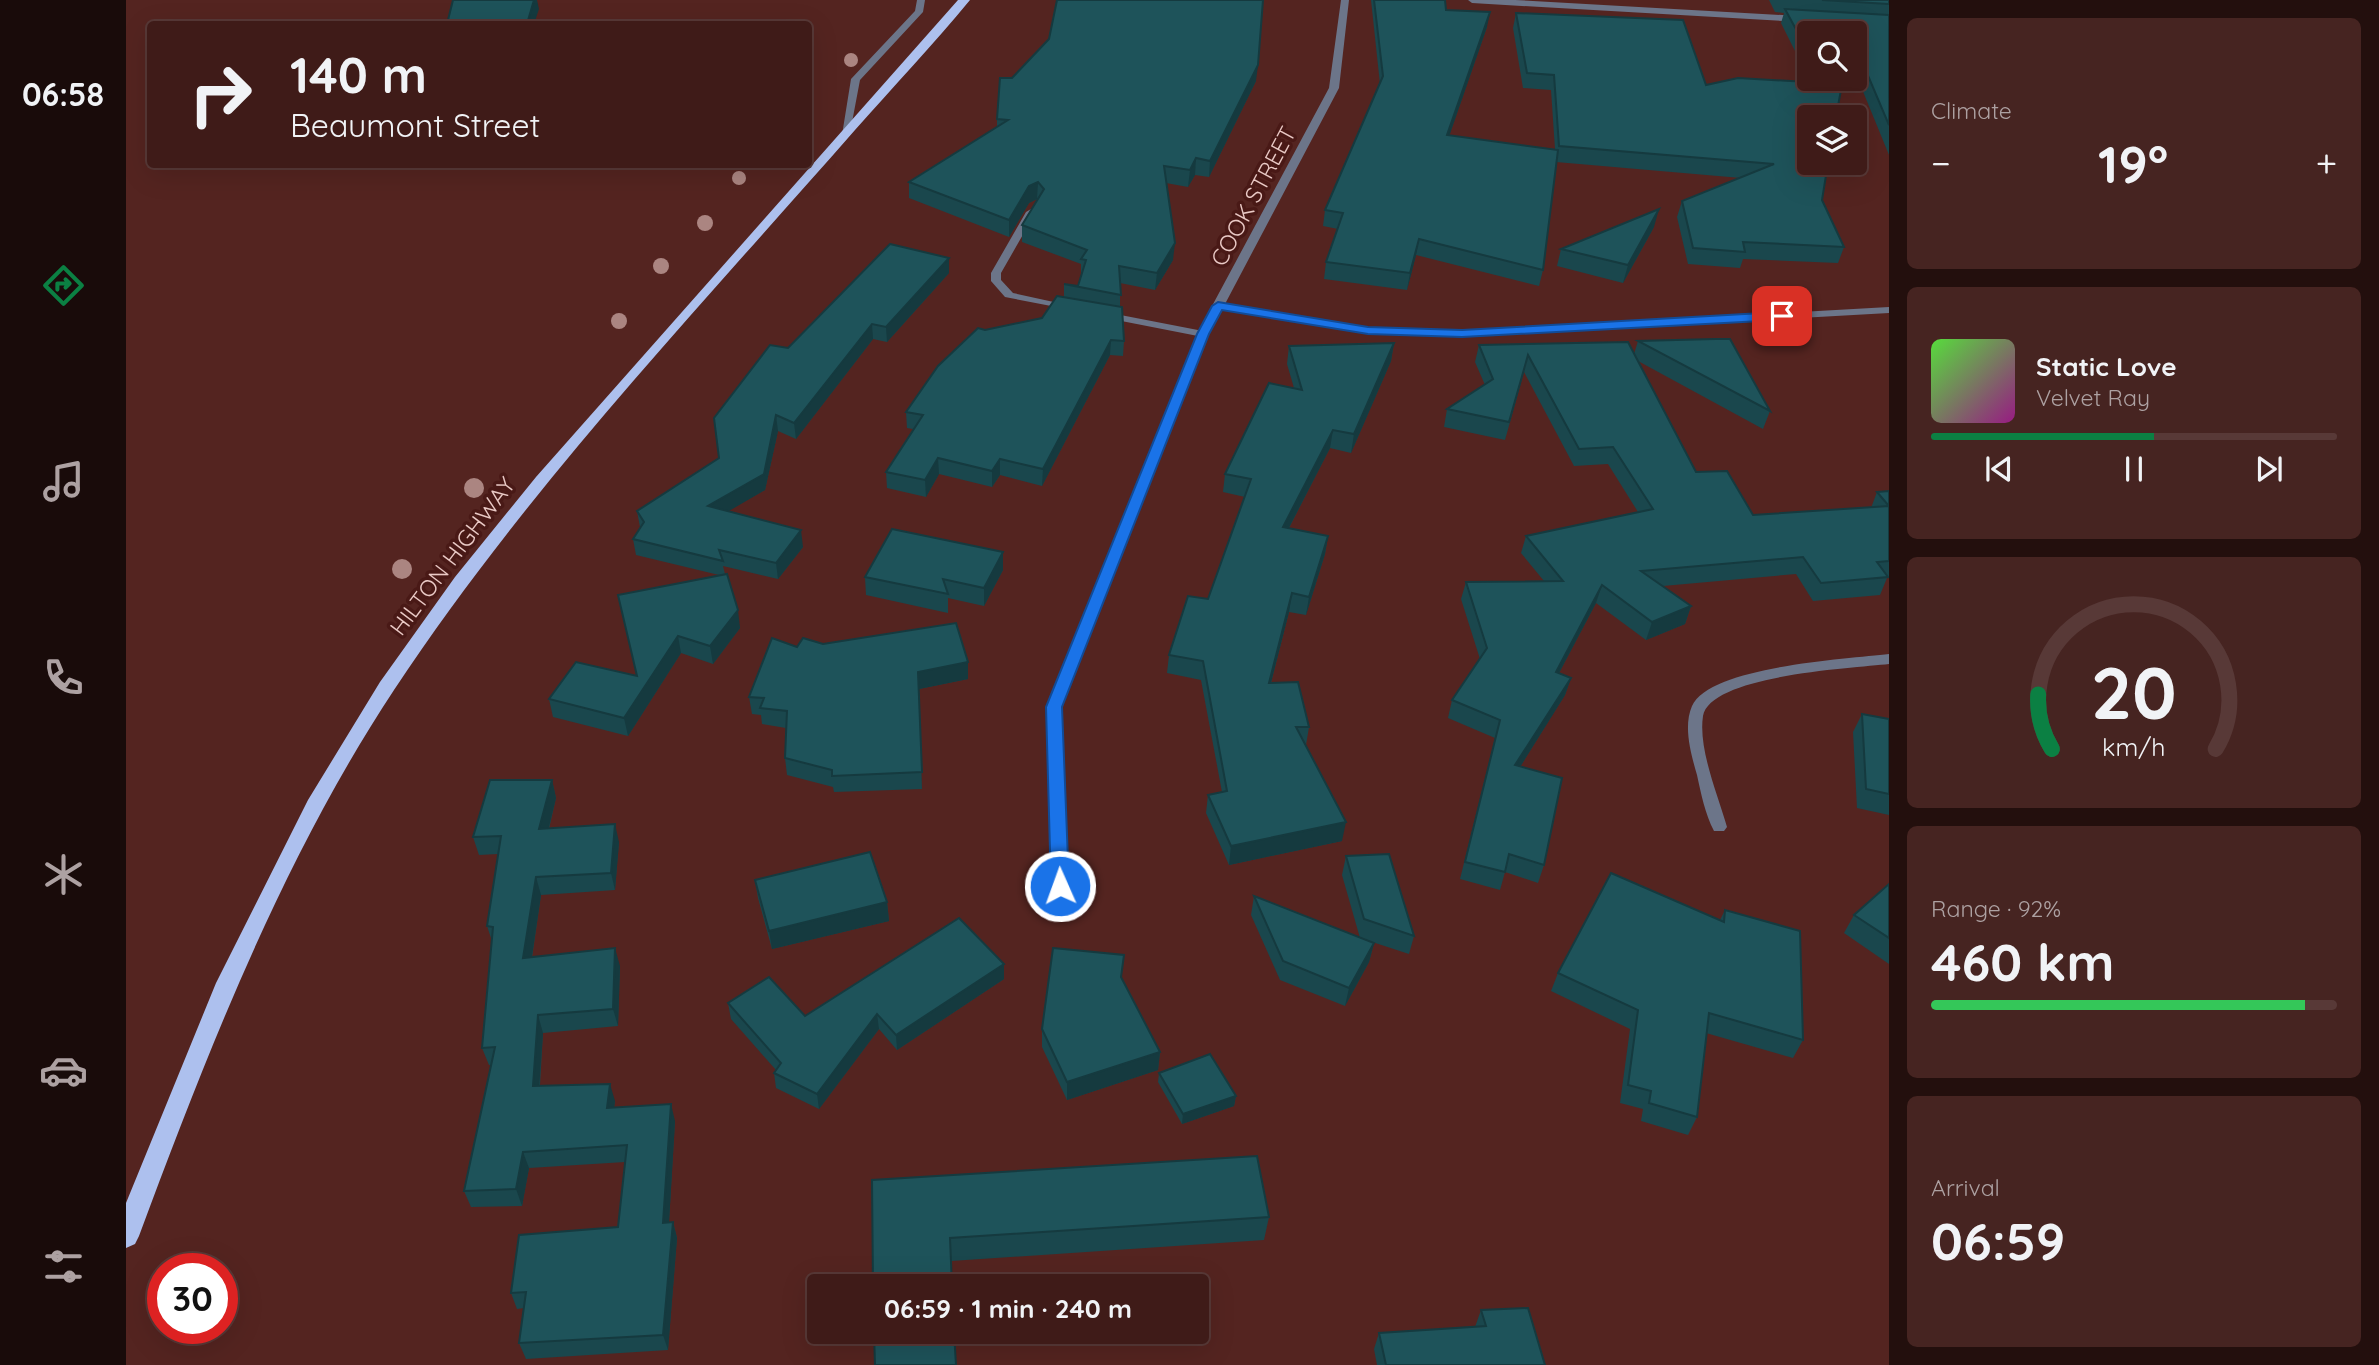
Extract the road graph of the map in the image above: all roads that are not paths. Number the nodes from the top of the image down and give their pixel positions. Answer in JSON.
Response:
{"nodes":[{"id":1,"x":921,"y":0,"type":"edge"},
{"id":2,"x":964,"y":0,"type":"edge"},
{"id":3,"x":1345,"y":0,"type":"edge"},
{"id":4,"x":1472,"y":0,"type":"edge"},
{"id":5,"x":1805,"y":19,"type":"edge"},
{"id":6,"x":845,"y":133,"type":"junction"},
{"id":7,"x":1036,"y":204,"type":"edge"},
{"id":8,"x":1218,"y":306,"type":"junction"},
{"id":9,"x":1889,"y":310,"type":"edge"},
{"id":10,"x":1203,"y":334,"type":"junction"},
{"id":11,"x":1889,"y":659,"type":"edge"},
{"id":12,"x":1718,"y":827,"type":"dead end"},
{"id":13,"x":1060,"y":886,"type":"dead end"},
{"id":14,"x":126,"y":1236,"type":"edge"}],
"edges":[{"from":1,"to":6,"type":"street"},
{"from":2,"to":6,"type":"highway","name":"HILTON HIGHWAY"},
{"from":3,"to":8,"type":"street","name":"COOK STREET"},
{"from":4,"to":5,"type":"street"},
{"from":6,"to":14,"type":"highway","name":"HILTON HIGHWAY"},
{"from":7,"to":10,"type":"street"},
{"from":8,"to":9,"type":"street"},
{"from":8,"to":10,"type":"street","name":"COOK STREET"},
{"from":10,"to":13,"type":"street","name":"COOK STREET"},
{"from":11,"to":12,"type":"street"}]}
